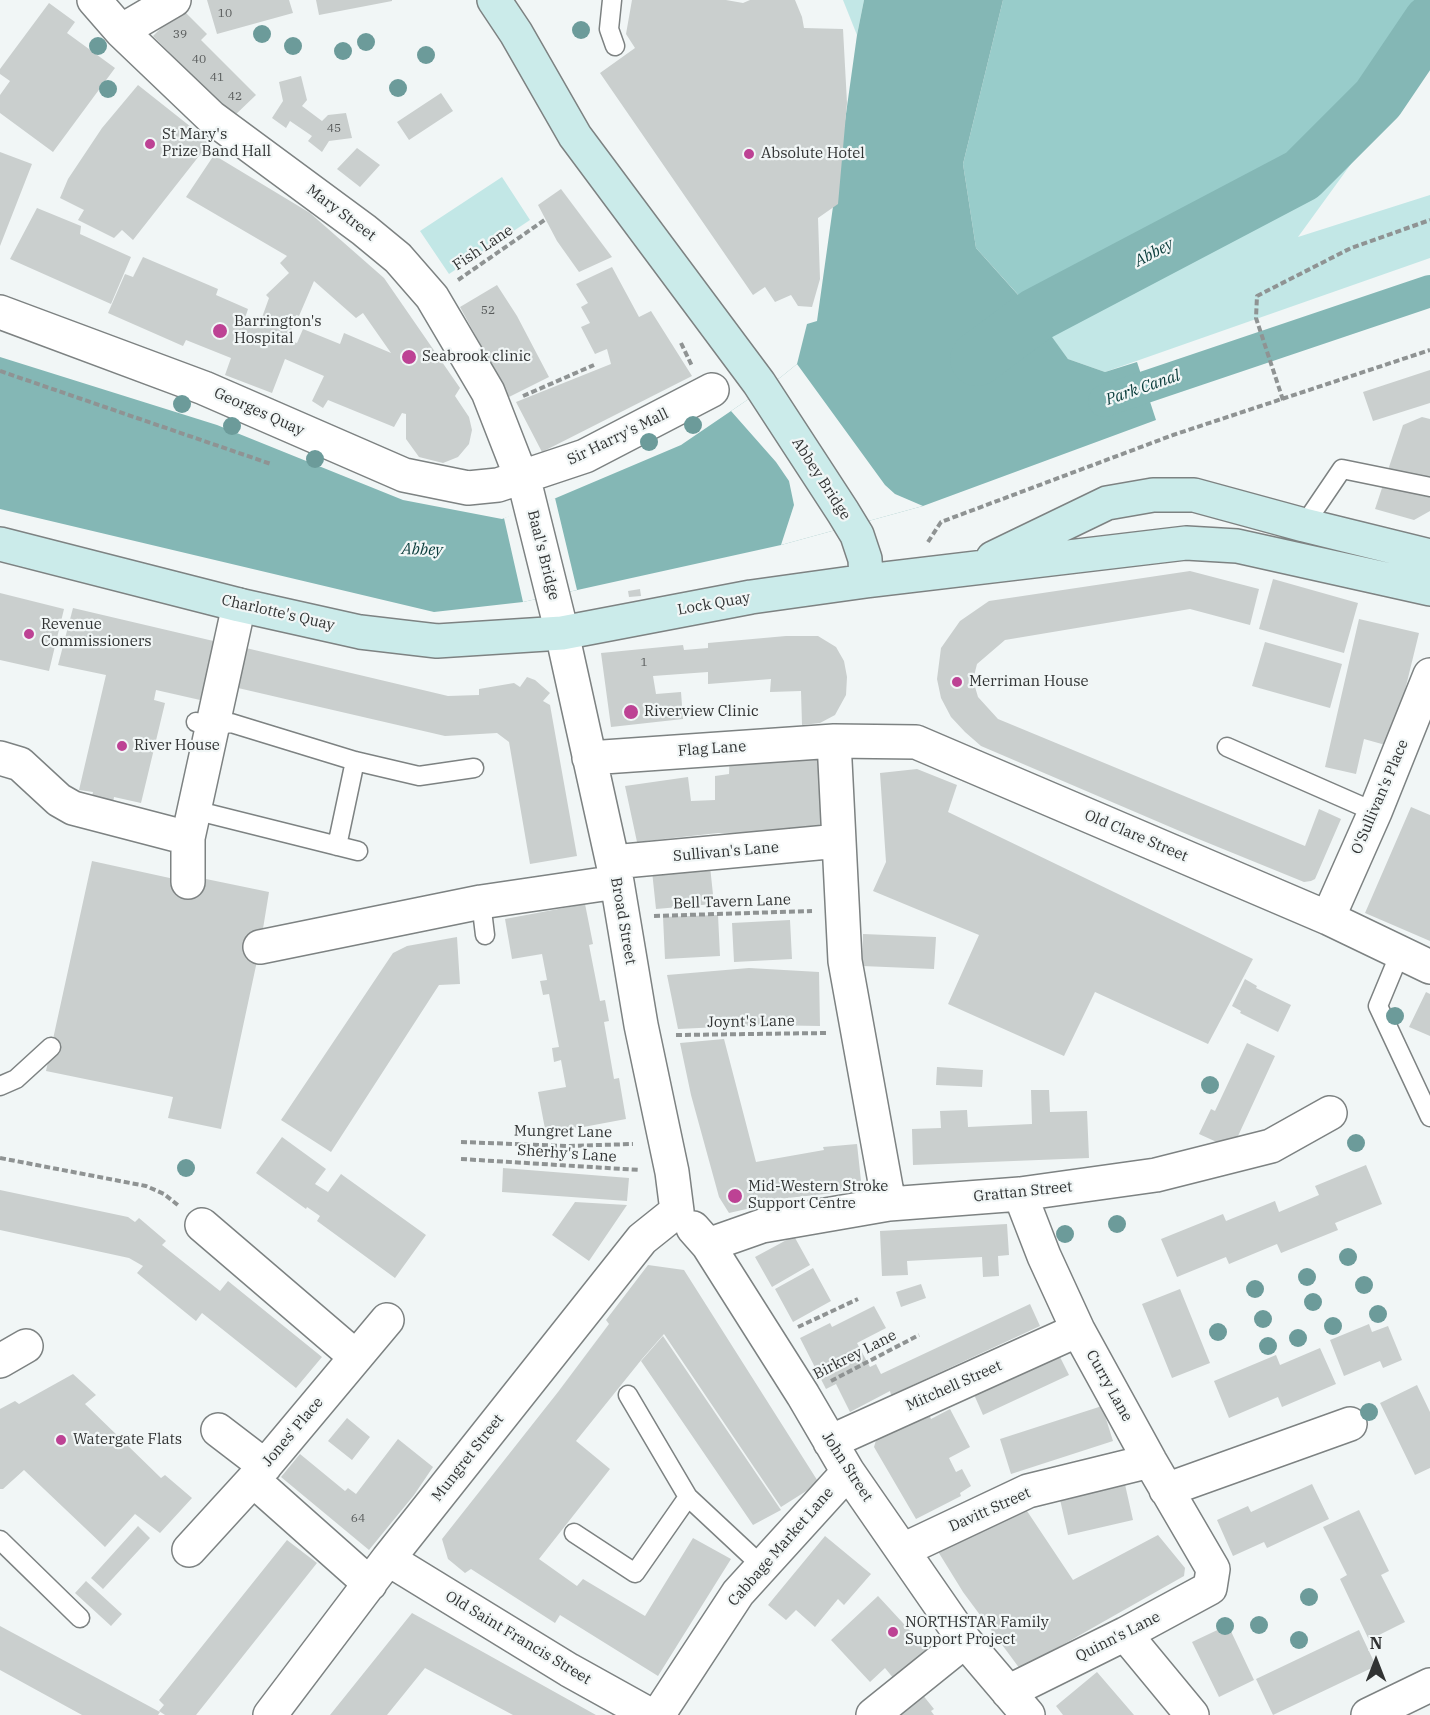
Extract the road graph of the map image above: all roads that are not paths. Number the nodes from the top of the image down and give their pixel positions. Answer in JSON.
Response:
{"nodes":[{"id":1,"x":94,"y":0,"type":"edge"},
{"id":2,"x":174,"y":0,"type":"edge"},
{"id":3,"x":494,"y":0,"type":"edge"},
{"id":4,"x":512,"y":0,"type":"edge"},
{"id":5,"x":612,"y":0,"type":"edge"},
{"id":6,"x":121,"y":31,"type":"junction"},
{"id":7,"x":516,"y":33,"type":"junction"},
{"id":8,"x":615,"y":46,"type":"dead end"},
{"id":9,"x":0,"y":312,"type":"edge"},
{"id":10,"x":712,"y":390,"type":"dead end"},
{"id":11,"x":524,"y":485,"type":"junction"},
{"id":12,"x":1430,"y":487,"type":"edge"},
{"id":13,"x":1304,"y":525,"type":"junction"},
{"id":14,"x":0,"y":544,"type":"edge"},
{"id":15,"x":1430,"y":554,"type":"edge"},
{"id":16,"x":970,"y":569,"type":"junction"},
{"id":17,"x":866,"y":580,"type":"junction"},
{"id":18,"x":1430,"y":589,"type":"edge"},
{"id":19,"x":239,"y":605,"type":"junction"},
{"id":20,"x":562,"y":633,"type":"junction"},
{"id":21,"x":1430,"y":675,"type":"edge"},
{"id":22,"x":204,"y":724,"type":"junction"},
{"id":23,"x":834,"y":741,"type":"junction"},
{"id":24,"x":1227,"y":747,"type":"dead end"},
{"id":25,"x":18,"y":757,"type":"edge"},
{"id":26,"x":590,"y":758,"type":"junction"},
{"id":27,"x":355,"y":761,"type":"junction"},
{"id":28,"x":474,"y":768,"type":"dead end"},
{"id":29,"x":1375,"y":812,"type":"junction"},
{"id":30,"x":191,"y":824,"type":"junction"},
{"id":31,"x":839,"y":841,"type":"junction"},
{"id":32,"x":337,"y":846,"type":"junction"},
{"id":33,"x":358,"y":851,"type":"dead end"},
{"id":34,"x":615,"y":872,"type":"junction"},
{"id":35,"x":188,"y":882,"type":"dead end"},
{"id":36,"x":481,"y":902,"type":"junction"},
{"id":37,"x":1328,"y":918,"type":"junction"},
{"id":38,"x":486,"y":935,"type":"dead end"},
{"id":39,"x":260,"y":946,"type":"dead end"},
{"id":40,"x":1400,"y":953,"type":"junction"},
{"id":41,"x":1430,"y":967,"type":"edge"},
{"id":42,"x":51,"y":1047,"type":"dead end"},
{"id":43,"x":0,"y":1086,"type":"edge"},
{"id":44,"x":1330,"y":1113,"type":"dead end"},
{"id":45,"x":1430,"y":1117,"type":"edge"},
{"id":46,"x":1020,"y":1194,"type":"junction"},
{"id":47,"x":889,"y":1204,"type":"junction"},
{"id":48,"x":677,"y":1210,"type":"junction"},
{"id":49,"x":202,"y":1225,"type":"road end"},
{"id":50,"x":708,"y":1245,"type":"junction"},
{"id":51,"x":387,"y":1320,"type":"dead end"},
{"id":52,"x":1078,"y":1330,"type":"junction"},
{"id":53,"x":356,"y":1357,"type":"junction"},
{"id":54,"x":628,"y":1395,"type":"dead end"},
{"id":55,"x":1350,"y":1424,"type":"dead end"},
{"id":56,"x":218,"y":1430,"type":"dead end"},
{"id":57,"x":830,"y":1442,"type":"junction"},
{"id":58,"x":1150,"y":1461,"type":"junction"},
{"id":59,"x":848,"y":1472,"type":"junction"},
{"id":60,"x":259,"y":1473,"type":"junction"},
{"id":61,"x":1166,"y":1490,"type":"junction"},
{"id":62,"x":688,"y":1497,"type":"junction"},
{"id":63,"x":574,"y":1533,"type":"dead end"},
{"id":64,"x":0,"y":1540,"type":"edge"},
{"id":65,"x":189,"y":1550,"type":"dead end"},
{"id":66,"x":903,"y":1550,"type":"junction"},
{"id":67,"x":762,"y":1566,"type":"junction"},
{"id":68,"x":1213,"y":1569,"type":"joint"},
{"id":69,"x":379,"y":1571,"type":"junction"},
{"id":70,"x":80,"y":1618,"type":"dead end"},
{"id":71,"x":1125,"y":1634,"type":"junction"},
{"id":72,"x":964,"y":1641,"type":"junction"},
{"id":73,"x":1430,"y":1685,"type":"edge"},
{"id":74,"x":1018,"y":1703,"type":"edge"},
{"id":75,"x":270,"y":1715,"type":"edge"},
{"id":76,"x":650,"y":1715,"type":"edge"},
{"id":77,"x":658,"y":1715,"type":"edge"},
{"id":78,"x":873,"y":1715,"type":"edge"},
{"id":79,"x":1192,"y":1715,"type":"edge"},
{"id":80,"x":1368,"y":1715,"type":"edge"}],
"edges":[{"from":1,"to":6,"type":"street","name":"Mary Street"},
{"from":2,"to":6,"type":"street"},
{"from":3,"to":7,"type":"main road","name":"Abbey Bridge"},
{"from":4,"to":7,"type":"main road"},
{"from":5,"to":8,"type":"lane"},
{"from":6,"to":11,"type":"street","name":"Mary Street"},
{"from":7,"to":17,"type":"main road","name":"Abbey Bridge"},
{"from":9,"to":11,"type":"street","name":"Georges Quay"},
{"from":10,"to":11,"type":"street","name":"Sir Harry's Mall"},
{"from":11,"to":20,"type":"street","name":"Baal's Bridge"},
{"from":12,"to":13,"type":"lane"},
{"from":13,"to":15,"type":"main road"},
{"from":13,"to":16,"type":"main road"},
{"from":14,"to":19,"type":"main road","name":"Charlotte's Quay"},
{"from":16,"to":17,"type":"main road","name":"Lock Quay"},
{"from":16,"to":18,"type":"main road","name":"Lock Quay"},
{"from":17,"to":20,"type":"main road","name":"Lock Quay"},
{"from":19,"to":20,"type":"main road","name":"Charlotte's Quay"},
{"from":19,"to":22,"type":"street"},
{"from":20,"to":26,"type":"street","name":"Broad Street"},
{"from":21,"to":29,"type":"street","name":"O'Sullivan's Place"},
{"from":22,"to":27,"type":"lane"},
{"from":22,"to":30,"type":"street"},
{"from":23,"to":26,"type":"street","name":"Flag Lane"},
{"from":23,"to":31,"type":"street"},
{"from":23,"to":37,"type":"street","name":"Old Clare Street"},
{"from":24,"to":29,"type":"lane"},
{"from":25,"to":30,"type":"street"},
{"from":26,"to":34,"type":"street","name":"Broad Street"},
{"from":27,"to":28,"type":"lane"},
{"from":27,"to":32,"type":"lane"},
{"from":29,"to":37,"type":"street","name":"O'Sullivan's Place"},
{"from":30,"to":32,"type":"lane"},
{"from":30,"to":35,"type":"street"},
{"from":31,"to":34,"type":"street","name":"Sullivan's Lane"},
{"from":31,"to":47,"type":"street"},
{"from":32,"to":33,"type":"lane"},
{"from":34,"to":36,"type":"street","name":"Sullivan's Lane"},
{"from":34,"to":48,"type":"street","name":"Broad Street"},
{"from":36,"to":38,"type":"lane"},
{"from":36,"to":39,"type":"street","name":"Sullivan's Lane"},
{"from":37,"to":40,"type":"street","name":"Old Clare Street"},
{"from":40,"to":41,"type":"street","name":"Old Clare Street"},
{"from":40,"to":45,"type":"lane"},
{"from":42,"to":43,"type":"lane"},
{"from":44,"to":46,"type":"street","name":"Grattan Street"},
{"from":46,"to":47,"type":"street","name":"Grattan Street"},
{"from":46,"to":52,"type":"street","name":"Curry Lane"},
{"from":47,"to":50,"type":"street","name":"Grattan Street"},
{"from":48,"to":50,"type":"street","name":"John Street"},
{"from":48,"to":69,"type":"street","name":"Mungret Street"},
{"from":49,"to":53,"type":"street"},
{"from":50,"to":57,"type":"street","name":"John Street"},
{"from":51,"to":53,"type":"street","name":"Jones' Place"},
{"from":52,"to":57,"type":"street","name":"Mitchell Street"},
{"from":52,"to":58,"type":"street","name":"Curry Lane"},
{"from":53,"to":60,"type":"street","name":"Jones' Place"},
{"from":54,"to":62,"type":"lane"},
{"from":55,"to":61,"type":"street"},
{"from":56,"to":60,"type":"street"},
{"from":57,"to":59,"type":"street","name":"John Street"},
{"from":58,"to":61,"type":"street","name":"Curry Lane"},
{"from":58,"to":66,"type":"street","name":"Davitt Street"},
{"from":59,"to":66,"type":"street","name":"John Street"},
{"from":59,"to":67,"type":"street","name":"Cabbage Market Lane"},
{"from":60,"to":65,"type":"street"},
{"from":60,"to":69,"type":"street","name":"Jones' Place"},
{"from":61,"to":68,"type":"street","name":"Curry Lane"},
{"from":62,"to":63,"type":"lane"},
{"from":62,"to":67,"type":"lane"},
{"from":64,"to":70,"type":"lane"},
{"from":66,"to":72,"type":"street","name":"John Street"},
{"from":67,"to":77,"type":"street","name":"Cabbage Market Lane"},
{"from":68,"to":71,"type":"street","name":"Quinn's Lane"},
{"from":69,"to":75,"type":"street","name":"Mungret Street"},
{"from":69,"to":76,"type":"street","name":"Old Saint Francis Street"},
{"from":71,"to":74,"type":"street","name":"Quinn's Lane"},
{"from":71,"to":79,"type":"street"},
{"from":72,"to":74,"type":"street","name":"John Street"},
{"from":72,"to":78,"type":"street"},
{"from":73,"to":80,"type":"street"}]}
